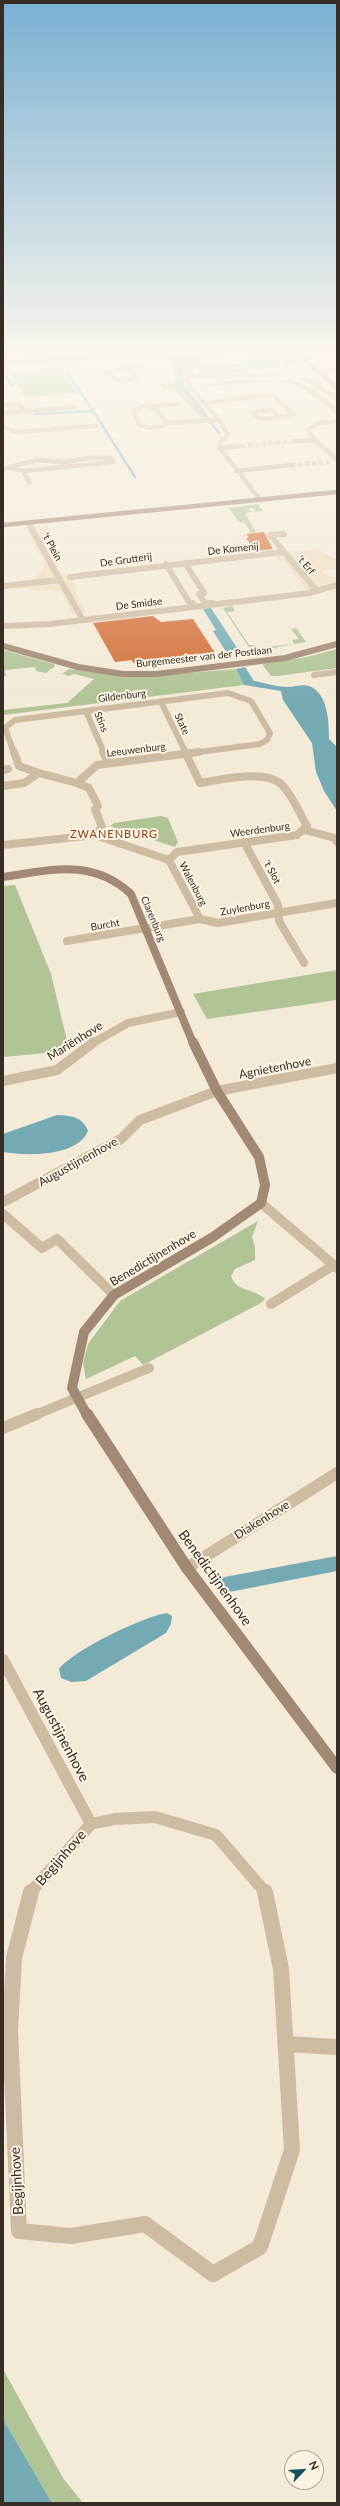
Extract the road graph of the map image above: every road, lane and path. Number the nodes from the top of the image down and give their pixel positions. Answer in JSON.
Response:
{"nodes":[{"id":1,"x":10,"y":468,"type":"joint"},
{"id":2,"x":41,"y":468,"type":"edge"},
{"id":3,"x":234,"y":468,"type":"edge"},
{"id":4,"x":264,"y":468,"type":"edge"},
{"id":5,"x":3,"y":469,"type":"edge"},
{"id":6,"x":23,"y":471,"type":"junction"},
{"id":7,"x":236,"y":471,"type":"junction"},
{"id":8,"x":29,"y":482,"type":"dead end"},
{"id":9,"x":337,"y":492,"type":"edge"},
{"id":10,"x":260,"y":500,"type":"junction"},
{"id":11,"x":28,"y":523,"type":"junction"},
{"id":12,"x":3,"y":526,"type":"edge"},
{"id":13,"x":284,"y":534,"type":"dead end"},
{"id":14,"x":283,"y":552,"type":"junction"},
{"id":15,"x":185,"y":563,"type":"junction"},
{"id":16,"x":166,"y":564,"type":"junction"},
{"id":17,"x":70,"y":577,"type":"dead end"},
{"id":18,"x":184,"y":578,"type":"junction"},
{"id":19,"x":60,"y":580,"type":"junction"},
{"id":20,"x":337,"y":585,"type":"edge"},
{"id":21,"x":3,"y":586,"type":"edge"},
{"id":22,"x":317,"y":591,"type":"junction"},
{"id":23,"x":199,"y":594,"type":"junction"},
{"id":24,"x":185,"y":596,"type":"junction"},
{"id":25,"x":278,"y":598,"type":"joint"},
{"id":26,"x":216,"y":605,"type":"junction"},
{"id":27,"x":195,"y":607,"type":"junction"},
{"id":28,"x":82,"y":620,"type":"junction"},
{"id":29,"x":3,"y":626,"type":"edge"},
{"id":30,"x":337,"y":644,"type":"edge"},
{"id":31,"x":3,"y":646,"type":"edge"},
{"id":32,"x":337,"y":672,"type":"edge"},
{"id":33,"x":314,"y":675,"type":"dead end"},
{"id":34,"x":161,"y":702,"type":"junction"},
{"id":35,"x":86,"y":710,"type":"junction"},
{"id":36,"x":3,"y":720,"type":"edge"},
{"id":37,"x":12,"y":722,"type":"junction"},
{"id":38,"x":260,"y":744,"type":"joint"},
{"id":39,"x":186,"y":754,"type":"junction"},
{"id":40,"x":108,"y":763,"type":"junction"},
{"id":41,"x":39,"y":773,"type":"junction"},
{"id":42,"x":77,"y":783,"type":"junction"},
{"id":43,"x":3,"y":786,"type":"edge"},
{"id":44,"x":304,"y":830,"type":"junction"},
{"id":45,"x":95,"y":835,"type":"junction"},
{"id":46,"x":244,"y":842,"type":"junction"},
{"id":47,"x":337,"y":842,"type":"edge"},
{"id":48,"x":3,"y":845,"type":"edge"},
{"id":49,"x":169,"y":860,"type":"junction"},
{"id":50,"x":3,"y":877,"type":"edge"},
{"id":51,"x":337,"y":903,"type":"edge"},
{"id":52,"x":277,"y":913,"type":"junction"},
{"id":53,"x":200,"y":919,"type":"junction"},
{"id":54,"x":146,"y":928,"type":"junction"},
{"id":55,"x":67,"y":941,"type":"dead end"},
{"id":56,"x":304,"y":962,"type":"dead end"},
{"id":57,"x":181,"y":1012,"type":"junction"},
{"id":58,"x":337,"y":1068,"type":"edge"},
{"id":59,"x":3,"y":1082,"type":"edge"},
{"id":60,"x":217,"y":1091,"type":"junction"},
{"id":61,"x":3,"y":1202,"type":"edge"},
{"id":62,"x":261,"y":1203,"type":"junction"},
{"id":63,"x":3,"y":1214,"type":"edge"},
{"id":64,"x":335,"y":1267,"type":"edge"},
{"id":65,"x":114,"y":1295,"type":"junction"},
{"id":66,"x":271,"y":1304,"type":"dead end"},
{"id":67,"x":149,"y":1368,"type":"dead end"},
{"id":68,"x":77,"y":1399,"type":"junction"},
{"id":69,"x":3,"y":1428,"type":"edge"},
{"id":70,"x":337,"y":1472,"type":"edge"},
{"id":71,"x":188,"y":1568,"type":"junction"},
{"id":72,"x":3,"y":1660,"type":"edge"},
{"id":73,"x":337,"y":1768,"type":"edge"},
{"id":74,"x":90,"y":1824,"type":"junction"},
{"id":75,"x":286,"y":2044,"type":"junction"},
{"id":76,"x":337,"y":2047,"type":"edge"}],
"edges":[{"from":1,"to":5,"type":"street"},
{"from":1,"to":6,"type":"street"},
{"from":2,"to":6,"type":"street"},
{"from":3,"to":7,"type":"street"},
{"from":4,"to":7,"type":"street"},
{"from":6,"to":8,"type":"street"},
{"from":7,"to":10,"type":"street"},
{"from":9,"to":10,"type":"street"},
{"from":10,"to":11,"type":"street"},
{"from":11,"to":12,"type":"street"},
{"from":11,"to":19,"type":"street","name":"'t Plein"},
{"from":13,"to":14,"type":"street","name":"'t Erf"},
{"from":14,"to":15,"type":"street","name":"De Komenij"},
{"from":14,"to":22,"type":"street","name":"'t Erf"},
{"from":15,"to":16,"type":"street","name":"De Grutterij"},
{"from":15,"to":18,"type":"street"},
{"from":16,"to":17,"type":"street","name":"De Grutterij"},
{"from":16,"to":18,"type":"street"},
{"from":18,"to":23,"type":"street"},
{"from":18,"to":24,"type":"street"},
{"from":19,"to":21,"type":"street","name":"'t Plein"},
{"from":19,"to":28,"type":"street","name":"'t Plein"},
{"from":20,"to":22,"type":"street","name":"'t Erf"},
{"from":22,"to":25,"type":"street","name":"'t Erf"},
{"from":23,"to":24,"type":"street"},
{"from":23,"to":26,"type":"street"},
{"from":24,"to":27,"type":"street"},
{"from":25,"to":26,"type":"street","name":"De Smidse"},
{"from":26,"to":27,"type":"street","name":"De Smidse"},
{"from":27,"to":28,"type":"street","name":"De Smidse"},
{"from":28,"to":29,"type":"street","name":"De Smidse"},
{"from":30,"to":31,"type":"street","name":"Burgemeester van der Postlaan"},
{"from":32,"to":33,"type":"street"},
{"from":34,"to":35,"type":"street","name":"Gildenburg"},
{"from":34,"to":38,"type":"street","name":"Gildenburg"},
{"from":34,"to":39,"type":"street","name":"State"},
{"from":35,"to":37,"type":"street","name":"Gildenburg"},
{"from":35,"to":40,"type":"street","name":"Stins"},
{"from":36,"to":37,"type":"street"},
{"from":37,"to":41,"type":"street"},
{"from":38,"to":39,"type":"street","name":"Leeuwenburg"},
{"from":39,"to":40,"type":"street","name":"Leeuwenburg"},
{"from":39,"to":44,"type":"street","name":"Weerdenburg"},
{"from":40,"to":42,"type":"street","name":"Leeuwenburg"},
{"from":41,"to":42,"type":"street"},
{"from":41,"to":43,"type":"street"},
{"from":42,"to":45,"type":"street"},
{"from":44,"to":46,"type":"street","name":"Weerdenburg"},
{"from":44,"to":47,"type":"street"},
{"from":45,"to":48,"type":"street","name":"Walenburg"},
{"from":45,"to":49,"type":"street","name":"Walenburg"},
{"from":46,"to":49,"type":"street","name":"Weerdenburg"},
{"from":46,"to":52,"type":"street","name":"'t Slot"},
{"from":49,"to":53,"type":"street","name":"Walenburg"},
{"from":50,"to":54,"type":"street","name":"Clarenburg"},
{"from":51,"to":52,"type":"street","name":"Zuylenburg"},
{"from":52,"to":53,"type":"street","name":"Zuylenburg"},
{"from":52,"to":56,"type":"street","name":"Zuylenburg"},
{"from":53,"to":54,"type":"street","name":"Zuylenburg"},
{"from":54,"to":55,"type":"street","name":"Burcht"},
{"from":54,"to":57,"type":"street","name":"Clarenburg"},
{"from":57,"to":59,"type":"street","name":"Mariënhove"},
{"from":57,"to":60,"type":"street"},
{"from":58,"to":60,"type":"street","name":"Agnietenhove"},
{"from":60,"to":61,"type":"street","name":"Augustijnenhove"},
{"from":60,"to":62,"type":"street"},
{"from":62,"to":64,"type":"street"},
{"from":62,"to":65,"type":"street","name":"Benedictijnenhove"},
{"from":63,"to":65,"type":"street"},
{"from":64,"to":66,"type":"street"},
{"from":65,"to":68,"type":"street","name":"Benedictijnenhove"},
{"from":67,"to":68,"type":"street"},
{"from":68,"to":69,"type":"street"},
{"from":68,"to":71,"type":"street","name":"Benedictijnenhove"},
{"from":70,"to":71,"type":"street","name":"Diakenhove"},
{"from":71,"to":73,"type":"street","name":"Benedictijnenhove"},
{"from":72,"to":74,"type":"street","name":"Augustijnenhove"},
{"from":74,"to":75,"type":"street","name":"Begijnhove"},
{"from":74,"to":75,"type":"street","name":"Begijnhove"},
{"from":75,"to":76,"type":"street"}]}
